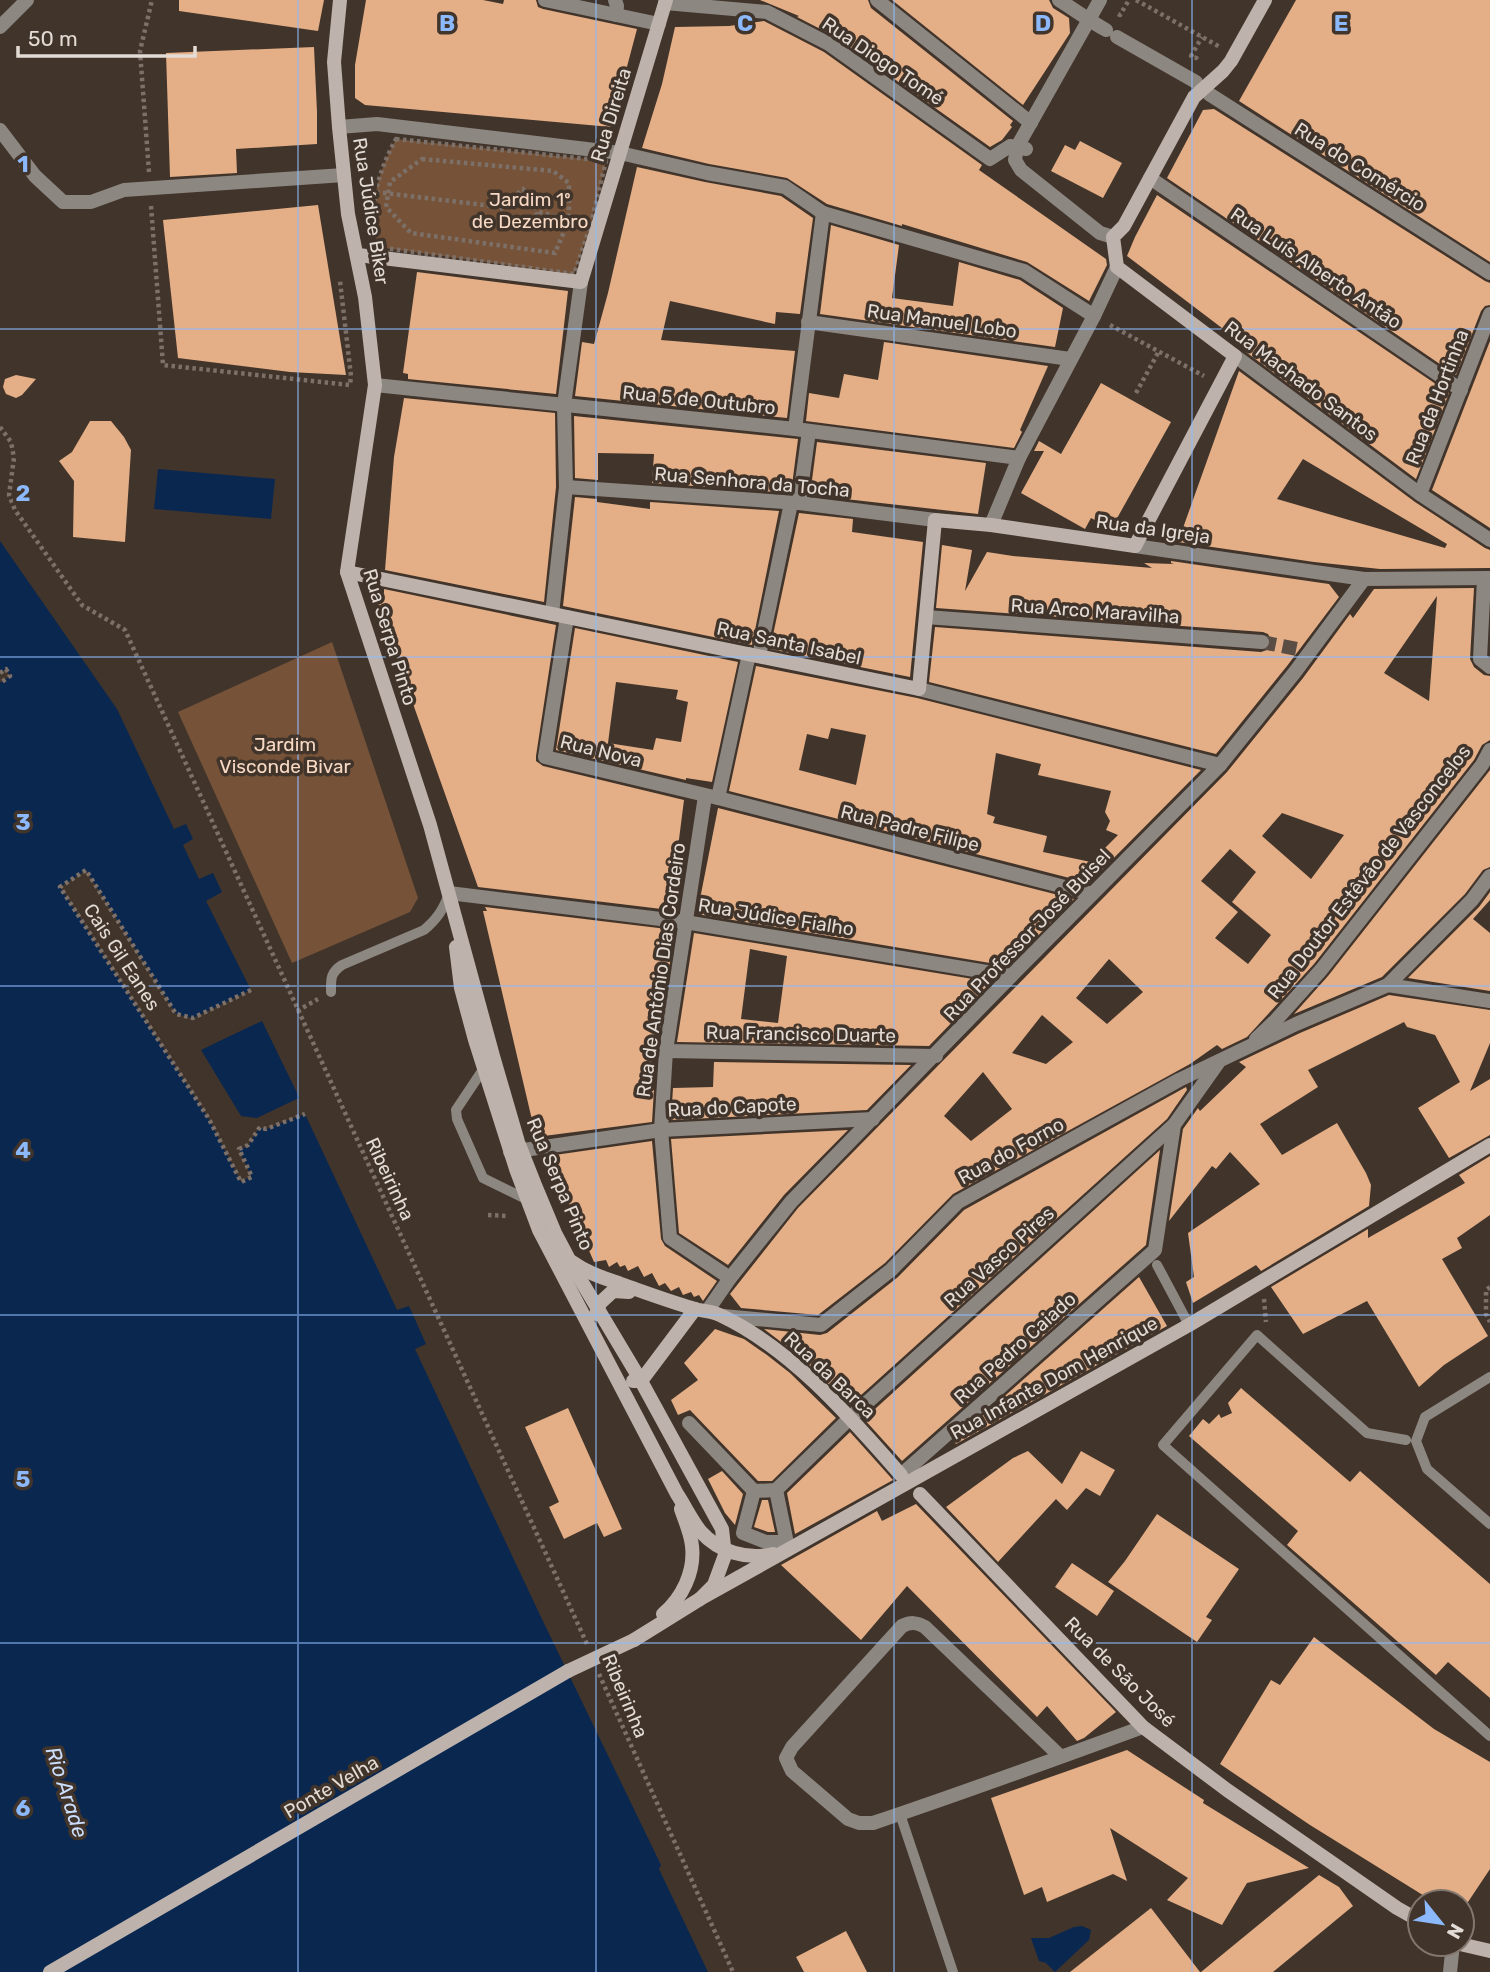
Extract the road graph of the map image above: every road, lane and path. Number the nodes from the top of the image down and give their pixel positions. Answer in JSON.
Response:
{"nodes":[{"id":1,"x":27,"y":0,"type":"edge"},
{"id":2,"x":340,"y":0,"type":"edge"},
{"id":3,"x":545,"y":0,"type":"edge"},
{"id":4,"x":877,"y":0,"type":"edge"},
{"id":5,"x":1059,"y":0,"type":"edge"},
{"id":6,"x":1100,"y":0,"type":"edge"},
{"id":7,"x":1129,"y":0,"type":"edge"},
{"id":8,"x":1136,"y":0,"type":"edge"},
{"id":9,"x":1265,"y":0,"type":"edge"},
{"id":10,"x":666,"y":1,"type":"edge"},
{"id":11,"x":616,"y":8,"type":"edge"},
{"id":12,"x":1117,"y":10,"type":"dead end"},
{"id":13,"x":1088,"y":21,"type":"junction"},
{"id":14,"x":659,"y":24,"type":"junction"},
{"id":15,"x":0,"y":27,"type":"edge"},
{"id":16,"x":1202,"y":37,"type":"junction"},
{"id":17,"x":1227,"y":51,"type":"dead end"},
{"id":18,"x":1197,"y":56,"type":"dead end"},
{"id":19,"x":1196,"y":82,"type":"dead end"},
{"id":20,"x":1209,"y":94,"type":"dead end"},
{"id":21,"x":1031,"y":123,"type":"junction"},
{"id":22,"x":339,"y":127,"type":"junction"},
{"id":23,"x":0,"y":130,"type":"edge"},
{"id":24,"x":1020,"y":152,"type":"junction"},
{"id":25,"x":620,"y":153,"type":"junction"},
{"id":26,"x":344,"y":175,"type":"junction"},
{"id":27,"x":1150,"y":178,"type":"junction"},
{"id":28,"x":376,"y":192,"type":"junction"},
{"id":29,"x":388,"y":194,"type":"junction"},
{"id":30,"x":501,"y":207,"type":"junction"},
{"id":31,"x":540,"y":212,"type":"junction"},
{"id":32,"x":823,"y":213,"type":"junction"},
{"id":33,"x":569,"y":220,"type":"junction"},
{"id":34,"x":1113,"y":237,"type":"junction"},
{"id":35,"x":358,"y":255,"type":"junction"},
{"id":36,"x":1117,"y":267,"type":"junction"},
{"id":37,"x":1490,"y":273,"type":"edge"},
{"id":38,"x":340,"y":280,"type":"dead end"},
{"id":39,"x":580,"y":282,"type":"junction"},
{"id":40,"x":1490,"y":314,"type":"edge"},
{"id":41,"x":1094,"y":316,"type":"junction"},
{"id":42,"x":808,"y":321,"type":"junction"},
{"id":43,"x":1158,"y":351,"type":"junction"},
{"id":44,"x":1235,"y":356,"type":"junction"},
{"id":45,"x":1070,"y":359,"type":"junction"},
{"id":46,"x":163,"y":365,"type":"dead end"},
{"id":47,"x":375,"y":385,"type":"junction"},
{"id":48,"x":1220,"y":385,"type":"junction"},
{"id":49,"x":1461,"y":390,"type":"junction"},
{"id":50,"x":1136,"y":393,"type":"dead end"},
{"id":51,"x":564,"y":405,"type":"junction"},
{"id":52,"x":0,"y":427,"type":"edge"},
{"id":53,"x":802,"y":430,"type":"junction"},
{"id":54,"x":1019,"y":458,"type":"junction"},
{"id":55,"x":566,"y":487,"type":"junction"},
{"id":56,"x":1420,"y":494,"type":"junction"},
{"id":57,"x":795,"y":503,"type":"junction"},
{"id":58,"x":935,"y":520,"type":"junction"},
{"id":59,"x":991,"y":525,"type":"junction"},
{"id":60,"x":1490,"y":540,"type":"edge"},
{"id":61,"x":1135,"y":546,"type":"junction"},
{"id":62,"x":347,"y":572,"type":"junction"},
{"id":63,"x":1487,"y":578,"type":"edge"},
{"id":64,"x":1364,"y":579,"type":"junction"},
{"id":65,"x":559,"y":615,"type":"junction"},
{"id":66,"x":926,"y":617,"type":"junction"},
{"id":67,"x":1262,"y":642,"type":"tunnel mouth"},
{"id":68,"x":754,"y":655,"type":"junction"},
{"id":69,"x":1490,"y":667,"type":"edge"},
{"id":70,"x":0,"y":673,"type":"edge"},
{"id":71,"x":0,"y":683,"type":"edge"},
{"id":72,"x":919,"y":689,"type":"junction"},
{"id":73,"x":1490,"y":750,"type":"edge"},
{"id":74,"x":1220,"y":765,"type":"junction"},
{"id":75,"x":711,"y":797,"type":"junction"},
{"id":76,"x":1490,"y":876,"type":"edge"},
{"id":77,"x":449,"y":893,"type":"junction"},
{"id":78,"x":1093,"y":894,"type":"junction"},
{"id":79,"x":685,"y":922,"type":"junction"},
{"id":80,"x":1011,"y":976,"type":"junction"},
{"id":81,"x":1388,"y":985,"type":"junction"},
{"id":82,"x":251,"y":990,"type":"dead end"},
{"id":83,"x":331,"y":992,"type":"joint"},
{"id":84,"x":1490,"y":1001,"type":"edge"},
{"id":85,"x":298,"y":1011,"type":"junction"},
{"id":86,"x":1248,"y":1047,"type":"junction"},
{"id":87,"x":666,"y":1051,"type":"junction"},
{"id":88,"x":936,"y":1056,"type":"junction"},
{"id":89,"x":1221,"y":1060,"type":"junction"},
{"id":90,"x":484,"y":1068,"type":"junction"},
{"id":91,"x":305,"y":1114,"type":"dead end"},
{"id":92,"x":873,"y":1119,"type":"junction"},
{"id":93,"x":1174,"y":1125,"type":"junction"},
{"id":94,"x":661,"y":1130,"type":"junction"},
{"id":95,"x":1490,"y":1145,"type":"edge"},
{"id":96,"x":516,"y":1151,"type":"junction"},
{"id":97,"x":528,"y":1200,"type":"junction"},
{"id":98,"x":488,"y":1214,"type":"dead end"},
{"id":99,"x":507,"y":1216,"type":"dead end"},
{"id":100,"x":570,"y":1261,"type":"junction"},
{"id":101,"x":1157,"y":1265,"type":"dead end"},
{"id":102,"x":730,"y":1278,"type":"junction"},
{"id":103,"x":1262,"y":1281,"type":"junction"},
{"id":104,"x":1490,"y":1287,"type":"edge"},
{"id":105,"x":648,"y":1294,"type":"junction"},
{"id":106,"x":598,"y":1308,"type":"junction"},
{"id":107,"x":702,"y":1310,"type":"junction"},
{"id":108,"x":723,"y":1316,"type":"junction"},
{"id":109,"x":1490,"y":1322,"type":"edge"},
{"id":110,"x":1189,"y":1325,"type":"junction"},
{"id":111,"x":597,"y":1339,"type":"junction"},
{"id":112,"x":1269,"y":1346,"type":"junction"},
{"id":113,"x":610,"y":1364,"type":"junction"},
{"id":114,"x":1490,"y":1377,"type":"edge"},
{"id":115,"x":641,"y":1381,"type":"junction"},
{"id":116,"x":850,"y":1418,"type":"junction"},
{"id":117,"x":689,"y":1423,"type":"dead end"},
{"id":118,"x":1406,"y":1440,"type":"dead end"},
{"id":119,"x":901,"y":1475,"type":"joint"},
{"id":120,"x":776,"y":1490,"type":"junction"},
{"id":121,"x":754,"y":1491,"type":"junction"},
{"id":122,"x":677,"y":1494,"type":"junction"},
{"id":123,"x":920,"y":1494,"type":"dead end"},
{"id":124,"x":1490,"y":1524,"type":"edge"},
{"id":125,"x":802,"y":1542,"type":"junction"},
{"id":126,"x":787,"y":1545,"type":"junction"},
{"id":127,"x":723,"y":1549,"type":"junction"},
{"id":128,"x":700,"y":1599,"type":"junction"},
{"id":129,"x":633,"y":1637,"type":"junction"},
{"id":130,"x":592,"y":1654,"type":"dead end"},
{"id":131,"x":596,"y":1665,"type":"dead end"},
{"id":132,"x":1143,"y":1727,"type":"junction"},
{"id":133,"x":1490,"y":1737,"type":"edge"},
{"id":134,"x":1061,"y":1757,"type":"junction"},
{"id":135,"x":900,"y":1814,"type":"junction"},
{"id":136,"x":1406,"y":1913,"type":"edge"},
{"id":137,"x":50,"y":1972,"type":"edge"},
{"id":138,"x":733,"y":1972,"type":"edge"},
{"id":139,"x":953,"y":1972,"type":"edge"}],
"edges":[{"from":1,"to":15,"type":"street"},
{"from":2,"to":22,"type":"street","name":"Rua Júdice Biker"},
{"from":3,"to":11,"type":"street"},
{"from":4,"to":21,"type":"street"},
{"from":5,"to":13,"type":"street"},
{"from":6,"to":13,"type":"street"},
{"from":7,"to":12,"type":"path"},
{"from":8,"to":16,"type":"path"},
{"from":9,"to":27,"type":"street"},
{"from":10,"to":14,"type":"street","name":"Rua Direita"},
{"from":10,"to":24,"type":"street","name":"Rua Diogo Tomé"},
{"from":11,"to":14,"type":"street"},
{"from":13,"to":19,"type":"street"},
{"from":13,"to":21,"type":"street"},
{"from":14,"to":25,"type":"street","name":"Rua Direita"},
{"from":16,"to":17,"type":"path"},
{"from":16,"to":18,"type":"path"},
{"from":20,"to":37,"type":"street","name":"Rua do Comércio"},
{"from":21,"to":24,"type":"street"},
{"from":22,"to":25,"type":"street"},
{"from":22,"to":26,"type":"street","name":"Rua Júdice Biker"},
{"from":23,"to":26,"type":"street"},
{"from":24,"to":34,"type":"street"},
{"from":25,"to":32,"type":"street"},
{"from":25,"to":39,"type":"street","name":"Rua Direita"},
{"from":26,"to":35,"type":"street","name":"Rua Júdice Biker"},
{"from":27,"to":34,"type":"street"},
{"from":27,"to":49,"type":"street","name":"Rua Luís Alberto Antão"},
{"from":28,"to":28,"type":"path"},
{"from":28,"to":29,"type":"path"},
{"from":29,"to":30,"type":"path"},
{"from":29,"to":33,"type":"path"},
{"from":29,"to":33,"type":"path"},
{"from":30,"to":31,"type":"path"},
{"from":30,"to":31,"type":"path"},
{"from":31,"to":33,"type":"path"},
{"from":32,"to":41,"type":"street"},
{"from":32,"to":42,"type":"street","name":"Rua de António Dias Cordeiro"},
{"from":34,"to":36,"type":"street"},
{"from":35,"to":39,"type":"street"},
{"from":35,"to":47,"type":"street","name":"Rua Júdice Biker"},
{"from":36,"to":41,"type":"street"},
{"from":36,"to":44,"type":"street","name":"Rua Machado Santos"},
{"from":38,"to":46,"type":"path"},
{"from":39,"to":51,"type":"street"},
{"from":40,"to":49,"type":"street","name":"Rua da Hortinha"},
{"from":41,"to":43,"type":"path"},
{"from":41,"to":45,"type":"street"},
{"from":42,"to":45,"type":"street","name":"Rua Manuel Lobo"},
{"from":42,"to":53,"type":"street","name":"Rua de António Dias Cordeiro"},
{"from":43,"to":48,"type":"path"},
{"from":43,"to":50,"type":"path"},
{"from":44,"to":48,"type":"street"},
{"from":44,"to":56,"type":"street","name":"Rua Machado Santos"},
{"from":45,"to":54,"type":"street"},
{"from":47,"to":51,"type":"street","name":"Rua 5 de Outubro"},
{"from":47,"to":62,"type":"street","name":"Rua Serpa Pinto"},
{"from":48,"to":61,"type":"street"},
{"from":49,"to":56,"type":"street","name":"Rua da Hortinha"},
{"from":51,"to":53,"type":"street","name":"Rua 5 de Outubro"},
{"from":51,"to":55,"type":"street"},
{"from":52,"to":85,"type":"path","name":"Ribeirinha"},
{"from":53,"to":54,"type":"street","name":"Rua 5 de Outubro"},
{"from":53,"to":57,"type":"street","name":"Rua de António Dias Cordeiro"},
{"from":54,"to":59,"type":"street"},
{"from":55,"to":57,"type":"street","name":"Rua Senhora da Tocha"},
{"from":55,"to":65,"type":"street"},
{"from":56,"to":60,"type":"street","name":"Rua Machado Santos"},
{"from":57,"to":58,"type":"street","name":"Rua Senhora da Tocha"},
{"from":57,"to":68,"type":"street","name":"Rua de António Dias Cordeiro"},
{"from":58,"to":59,"type":"street","name":"Rua da Igreja"},
{"from":58,"to":66,"type":"street"},
{"from":59,"to":61,"type":"street","name":"Rua da Igreja"},
{"from":61,"to":64,"type":"street","name":"Rua da Igreja"},
{"from":62,"to":65,"type":"street","name":"Rua Santa Isabel"},
{"from":62,"to":77,"type":"street","name":"Rua Serpa Pinto"},
{"from":63,"to":64,"type":"street","name":"Rua da Igreja"},
{"from":63,"to":69,"type":"street"},
{"from":64,"to":74,"type":"street","name":"Rua Professor José Buisel"},
{"from":65,"to":68,"type":"street","name":"Rua Santa Isabel"},
{"from":65,"to":75,"type":"street","name":"Rua Nova"},
{"from":66,"to":67,"type":"street","name":"Rua Arco Maravilha"},
{"from":66,"to":72,"type":"street"},
{"from":68,"to":72,"type":"street","name":"Rua Santa Isabel"},
{"from":68,"to":75,"type":"street","name":"Rua de António Dias Cordeiro"},
{"from":70,"to":71,"type":"path"},
{"from":72,"to":74,"type":"street","name":"Rua Santa Isabel"},
{"from":73,"to":86,"type":"street","name":"Rua Doutor Estêvão de Vasconcelos"},
{"from":74,"to":78,"type":"street","name":"Rua Professor José Buisel"},
{"from":75,"to":78,"type":"street","name":"Rua Padre Filipe"},
{"from":75,"to":79,"type":"street","name":"Rua de António Dias Cordeiro"},
{"from":76,"to":81,"type":"street"},
{"from":77,"to":79,"type":"street","name":"Rua Júdice Fialho"},
{"from":77,"to":83,"type":"lane"},
{"from":77,"to":90,"type":"street","name":"Rua Serpa Pinto"},
{"from":77,"to":96,"type":"street","name":"Rua Serpa Pinto"},
{"from":78,"to":80,"type":"street","name":"Rua Professor José Buisel"},
{"from":79,"to":80,"type":"street","name":"Rua Júdice Fialho"},
{"from":79,"to":87,"type":"street","name":"Rua de António Dias Cordeiro"},
{"from":80,"to":88,"type":"street","name":"Rua Professor José Buisel"},
{"from":81,"to":84,"type":"street"},
{"from":81,"to":86,"type":"street","name":"Rua do Forno"},
{"from":82,"to":91,"type":"path","name":"Cais Gil Eanes"},
{"from":83,"to":85,"type":"path"},
{"from":85,"to":130,"type":"path","name":"Ribeirinha"},
{"from":86,"to":89,"type":"street","name":"Rua do Forno"},
{"from":87,"to":88,"type":"street","name":"Rua Francisco Duarte"},
{"from":87,"to":94,"type":"street","name":"Rua de António Dias Cordeiro"},
{"from":88,"to":92,"type":"street","name":"Rua Professor José Buisel"},
{"from":89,"to":93,"type":"street","name":"Rua Vasco Pires"},
{"from":89,"to":108,"type":"street","name":"Rua do Forno"},
{"from":90,"to":96,"type":"street","name":"Rua Serpa Pinto"},
{"from":90,"to":97,"type":"lane"},
{"from":92,"to":94,"type":"street","name":"Rua do Capote"},
{"from":92,"to":102,"type":"street","name":"Rua Professor José Buisel"},
{"from":93,"to":116,"type":"street","name":"Rua Vasco Pires"},
{"from":93,"to":119,"type":"street","name":"Rua Pedro Caiado"},
{"from":94,"to":96,"type":"street","name":"Rua do Capote"},
{"from":94,"to":102,"type":"street","name":"Rua de António Dias Cordeiro"},
{"from":95,"to":103,"type":"street","name":"Rua Infante Dom Henrique"},
{"from":96,"to":97,"type":"street","name":"Rua Serpa Pinto"},
{"from":96,"to":100,"type":"street","name":"Rua Serpa Pinto"},
{"from":97,"to":111,"type":"street","name":"Rua Serpa Pinto"},
{"from":98,"to":99,"type":"path"},
{"from":100,"to":105,"type":"street"},
{"from":100,"to":106,"type":"street","name":"Rua Serpa Pinto"},
{"from":101,"to":110,"type":"lane"},
{"from":102,"to":107,"type":"street","name":"Rua Professor José Buisel"},
{"from":103,"to":110,"type":"street","name":"Rua Infante Dom Henrique"},
{"from":103,"to":112,"type":"path"},
{"from":104,"to":109,"type":"path"},
{"from":105,"to":106,"type":"street"},
{"from":105,"to":107,"type":"street","name":"Rua da Barca"},
{"from":106,"to":111,"type":"street"},
{"from":106,"to":115,"type":"street","name":"Rua Serpa Pinto"},
{"from":107,"to":108,"type":"street","name":"Rua da Barca"},
{"from":107,"to":115,"type":"street"},
{"from":108,"to":116,"type":"street","name":"Rua da Barca"},
{"from":110,"to":125,"type":"street","name":"Rua Infante Dom Henrique"},
{"from":111,"to":113,"type":"street","name":"Rua Serpa Pinto"},
{"from":112,"to":118,"type":"lane"},
{"from":112,"to":133,"type":"lane"},
{"from":113,"to":115,"type":"street"},
{"from":113,"to":122,"type":"street","name":"Rua Serpa Pinto"},
{"from":114,"to":124,"type":"lane"},
{"from":115,"to":127,"type":"street","name":"Rua Serpa Pinto"},
{"from":116,"to":119,"type":"street","name":"Rua da Barca"},
{"from":116,"to":120,"type":"street","name":"Rua Vasco Pires"},
{"from":117,"to":121,"type":"street"},
{"from":120,"to":121,"type":"street"},
{"from":120,"to":126,"type":"street"},
{"from":121,"to":126,"type":"street"},
{"from":122,"to":127,"type":"street"},
{"from":122,"to":129,"type":"street"},
{"from":123,"to":132,"type":"street","name":"Rua de São José"},
{"from":125,"to":126,"type":"street"},
{"from":125,"to":128,"type":"street","name":"Rua Infante Dom Henrique"},
{"from":126,"to":127,"type":"street"},
{"from":127,"to":128,"type":"street"},
{"from":128,"to":129,"type":"street","name":"Rua Infante Dom Henrique"},
{"from":129,"to":137,"type":"street","name":"Ponte Velha","bridge":true},
{"from":131,"to":138,"type":"path","name":"Ribeirinha"},
{"from":132,"to":134,"type":"street"},
{"from":132,"to":136,"type":"street","name":"Rua de São José"},
{"from":134,"to":135,"type":"street"},
{"from":134,"to":135,"type":"street"},
{"from":135,"to":139,"type":"lane"}]}
